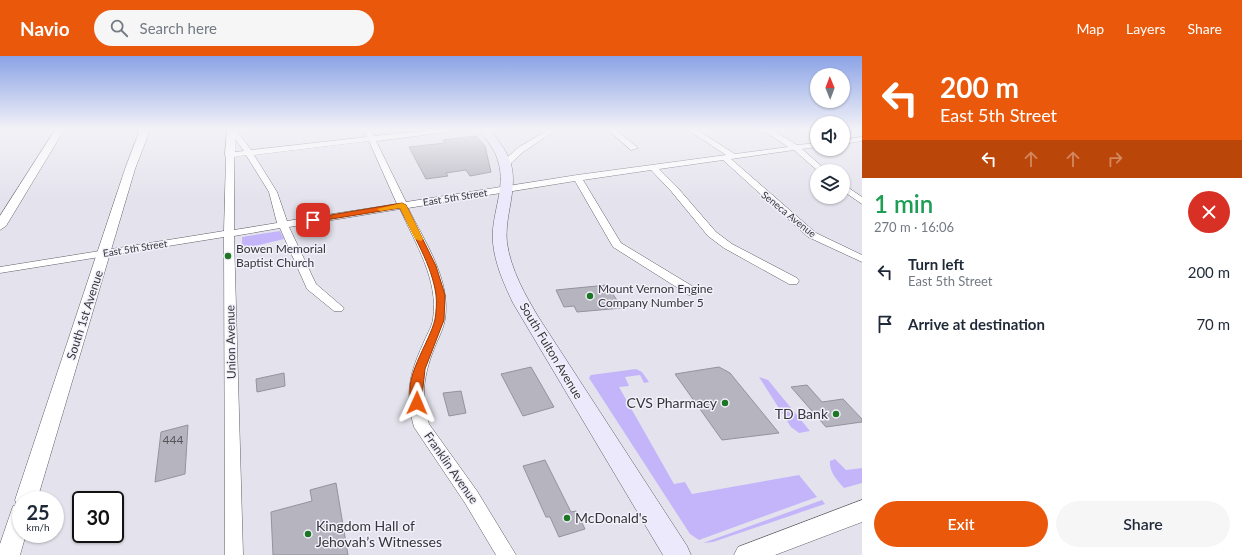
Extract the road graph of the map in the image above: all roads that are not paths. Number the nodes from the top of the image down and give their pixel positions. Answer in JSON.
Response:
{"nodes":[{"id":1,"x":45,"y":153,"type":"edge"},
{"id":2,"x":136,"y":153,"type":"edge"},
{"id":3,"x":246,"y":153,"type":"edge"},
{"id":4,"x":249,"y":153,"type":"edge"},
{"id":5,"x":377,"y":153,"type":"edge"},
{"id":6,"x":499,"y":153,"type":"edge"},
{"id":7,"x":517,"y":153,"type":"edge"},
{"id":8,"x":729,"y":153,"type":"edge"},
{"id":9,"x":760,"y":153,"type":"edge"},
{"id":10,"x":802,"y":153,"type":"edge"},
{"id":11,"x":230,"y":155,"type":"joint"},
{"id":12,"x":735,"y":157,"type":"junction"},
{"id":13,"x":725,"y":158,"type":"junction"},
{"id":14,"x":505,"y":164,"type":"junction"},
{"id":15,"x":815,"y":164,"type":"edge"},
{"id":16,"x":653,"y":168,"type":"junction"},
{"id":17,"x":577,"y":178,"type":"junction"},
{"id":18,"x":504,"y":189,"type":"junction"},
{"id":19,"x":850,"y":192,"type":"edge"},
{"id":20,"x":862,"y":201,"type":"edge"},
{"id":21,"x":402,"y":205,"type":"junction"},
{"id":22,"x":283,"y":225,"type":"junction"},
{"id":23,"x":0,"y":226,"type":"edge"},
{"id":24,"x":229,"y":232,"type":"junction"},
{"id":25,"x":105,"y":253,"type":"junction"},
{"id":26,"x":862,"y":259,"type":"edge"},
{"id":27,"x":0,"y":270,"type":"edge"},
{"id":28,"x":793,"y":281,"type":"dead end"},
{"id":29,"x":693,"y":292,"type":"dead end"},
{"id":30,"x":338,"y":308,"type":"dead end"},
{"id":31,"x":29,"y":491,"type":"edge"},
{"id":32,"x":862,"y":511,"type":"edge"},
{"id":33,"x":12,"y":542,"type":"edge"},
{"id":34,"x":8,"y":555,"type":"edge"},
{"id":35,"x":234,"y":555,"type":"edge"},
{"id":36,"x":507,"y":555,"type":"edge"},
{"id":37,"x":678,"y":555,"type":"edge"},
{"id":38,"x":746,"y":555,"type":"edge"}],
"edges":[{"from":1,"to":23,"type":"street"},
{"from":2,"to":25,"type":"street","name":"South 1st Avenue"},
{"from":3,"to":11,"type":"street"},
{"from":4,"to":22,"type":"street"},
{"from":5,"to":21,"type":"street","name":"Franklin Avenue"},
{"from":6,"to":14,"type":"main road","name":"South Fulton Avenue"},
{"from":7,"to":14,"type":"street"},
{"from":8,"to":12,"type":"street"},
{"from":9,"to":12,"type":"street","name":"East 5th Street"},
{"from":10,"to":15,"type":"street"},
{"from":11,"to":24,"type":"street","name":"Union Avenue"},
{"from":12,"to":13,"type":"street","name":"East 5th Street"},
{"from":13,"to":16,"type":"street","name":"East 5th Street"},
{"from":13,"to":26,"type":"street","name":"Seneca Avenue"},
{"from":14,"to":18,"type":"main road","name":"South Fulton Avenue"},
{"from":16,"to":17,"type":"street","name":"East 5th Street"},
{"from":16,"to":28,"type":"street"},
{"from":17,"to":18,"type":"street","name":"East 5th Street"},
{"from":17,"to":29,"type":"street"},
{"from":18,"to":21,"type":"street","name":"East 5th Street"},
{"from":18,"to":37,"type":"main road","name":"South Fulton Avenue"},
{"from":19,"to":20,"type":"street"},
{"from":21,"to":22,"type":"street","name":"East 5th Street"},
{"from":21,"to":36,"type":"street","name":"Franklin Avenue"},
{"from":22,"to":24,"type":"street","name":"East 5th Street"},
{"from":22,"to":30,"type":"street"},
{"from":24,"to":25,"type":"street","name":"East 5th Street"},
{"from":24,"to":35,"type":"street","name":"Union Avenue"},
{"from":25,"to":27,"type":"street","name":"East 5th Street"},
{"from":25,"to":31,"type":"street","name":"South 1st Avenue"},
{"from":32,"to":38,"type":"street"},
{"from":33,"to":34,"type":"street"}]}
